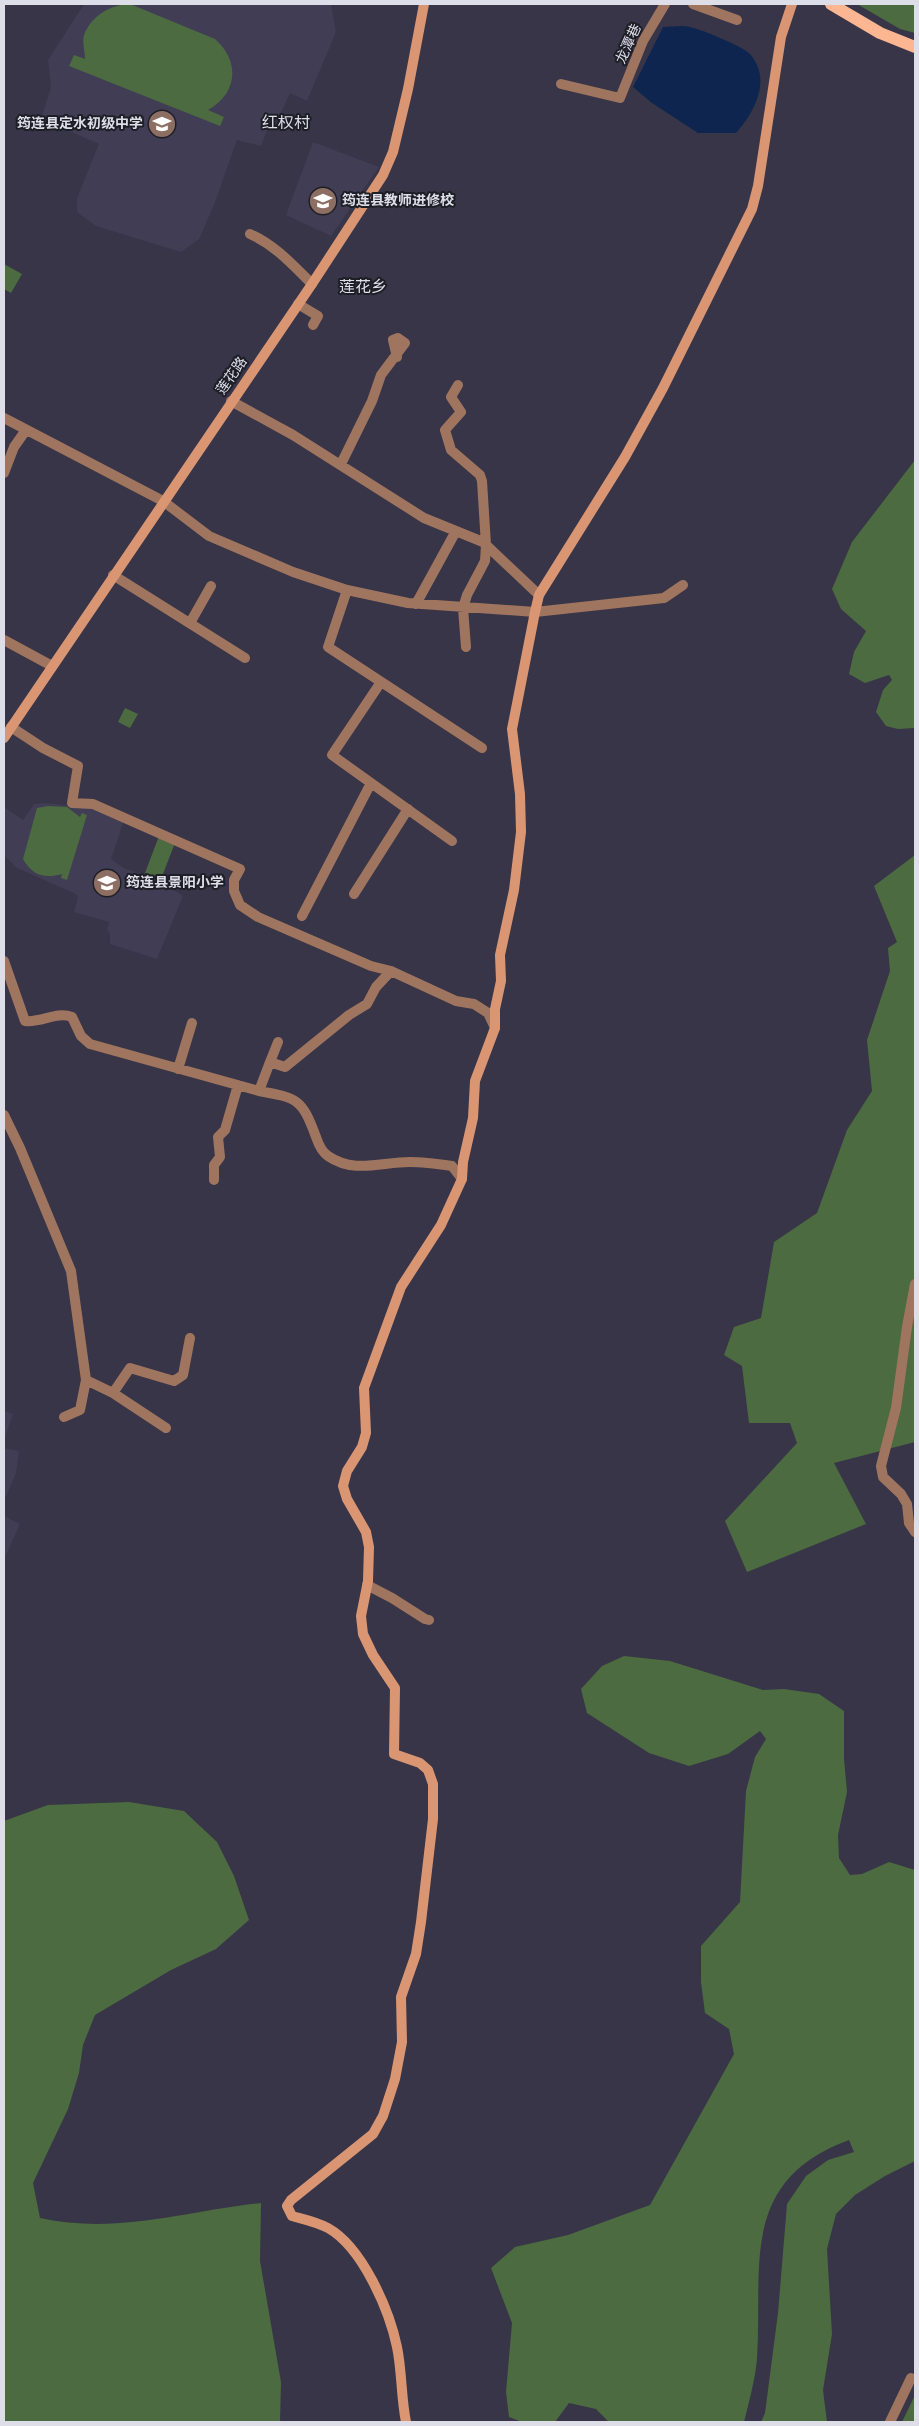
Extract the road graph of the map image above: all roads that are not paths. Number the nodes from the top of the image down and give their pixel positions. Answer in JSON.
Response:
{"nodes":[{"id":1,"x":424,"y":4,"type":"edge"},
{"id":2,"x":665,"y":4,"type":"edge"},
{"id":3,"x":693,"y":4,"type":"edge"},
{"id":4,"x":792,"y":4,"type":"edge"},
{"id":5,"x":831,"y":4,"type":"edge"},
{"id":6,"x":736,"y":20,"type":"dead end"},
{"id":7,"x":915,"y":47,"type":"edge"},
{"id":8,"x":561,"y":84,"type":"dead end"},
{"id":9,"x":250,"y":234,"type":"dead end"},
{"id":10,"x":312,"y":284,"type":"junction"},
{"id":11,"x":298,"y":304,"type":"junction"},
{"id":12,"x":312,"y":325,"type":"dead end"},
{"id":13,"x":397,"y":357,"type":"dead end"},
{"id":14,"x":458,"y":385,"type":"dead end"},
{"id":15,"x":231,"y":401,"type":"junction"},
{"id":16,"x":4,"y":418,"type":"edge"},
{"id":17,"x":26,"y":430,"type":"junction"},
{"id":18,"x":340,"y":464,"type":"junction"},
{"id":19,"x":4,"y":473,"type":"edge"},
{"id":20,"x":163,"y":501,"type":"junction"},
{"id":21,"x":456,"y":531,"type":"junction"},
{"id":22,"x":486,"y":545,"type":"junction"},
{"id":23,"x":113,"y":575,"type":"junction"},
{"id":24,"x":684,"y":585,"type":"dead end"},
{"id":25,"x":211,"y":586,"type":"dead end"},
{"id":26,"x":348,"y":590,"type":"junction"},
{"id":27,"x":540,"y":595,"type":"junction"},
{"id":28,"x":416,"y":604,"type":"junction"},
{"id":29,"x":463,"y":608,"type":"junction"},
{"id":30,"x":535,"y":612,"type":"junction"},
{"id":31,"x":190,"y":623,"type":"junction"},
{"id":32,"x":4,"y":640,"type":"edge"},
{"id":33,"x":466,"y":647,"type":"dead end"},
{"id":34,"x":245,"y":658,"type":"dead end"},
{"id":35,"x":52,"y":666,"type":"junction"},
{"id":36,"x":381,"y":682,"type":"junction"},
{"id":37,"x":11,"y":727,"type":"junction"},
{"id":38,"x":4,"y":738,"type":"edge"},
{"id":39,"x":482,"y":748,"type":"dead end"},
{"id":40,"x":371,"y":783,"type":"junction"},
{"id":41,"x":408,"y":809,"type":"junction"},
{"id":42,"x":452,"y":841,"type":"dead end"},
{"id":43,"x":354,"y":894,"type":"dead end"},
{"id":44,"x":302,"y":916,"type":"dead end"},
{"id":45,"x":4,"y":961,"type":"edge"},
{"id":46,"x":391,"y":970,"type":"junction"},
{"id":47,"x":192,"y":1023,"type":"dead end"},
{"id":48,"x":495,"y":1028,"type":"junction"},
{"id":49,"x":278,"y":1042,"type":"dead end"},
{"id":50,"x":270,"y":1062,"type":"junction"},
{"id":51,"x":178,"y":1069,"type":"junction"},
{"id":52,"x":238,"y":1085,"type":"junction"},
{"id":53,"x":259,"y":1091,"type":"junction"},
{"id":54,"x":4,"y":1114,"type":"edge"},
{"id":55,"x":462,"y":1179,"type":"junction"},
{"id":56,"x":214,"y":1180,"type":"dead end"},
{"id":57,"x":915,"y":1284,"type":"edge"},
{"id":58,"x":190,"y":1338,"type":"dead end"},
{"id":59,"x":86,"y":1380,"type":"junction"},
{"id":60,"x":113,"y":1393,"type":"junction"},
{"id":61,"x":64,"y":1418,"type":"dead end"},
{"id":62,"x":166,"y":1428,"type":"dead end"},
{"id":63,"x":915,"y":1532,"type":"edge"},
{"id":64,"x":367,"y":1585,"type":"junction"},
{"id":65,"x":430,"y":1620,"type":"dead end"},
{"id":66,"x":911,"y":2378,"type":"dead end"},
{"id":67,"x":406,"y":2422,"type":"edge"},
{"id":68,"x":890,"y":2422,"type":"edge"}],
"edges":[{"from":1,"to":10,"type":"street","name":"莲花路"},
{"from":2,"to":8,"type":"street","name":"龙潭巷"},
{"from":3,"to":6,"type":"street"},
{"from":4,"to":27,"type":"street"},
{"from":5,"to":7,"type":"main road"},
{"from":9,"to":10,"type":"street"},
{"from":10,"to":11,"type":"street","name":"莲花路"},
{"from":11,"to":12,"type":"street"},
{"from":11,"to":15,"type":"street","name":"莲花路"},
{"from":13,"to":18,"type":"street"},
{"from":14,"to":22,"type":"street"},
{"from":15,"to":18,"type":"street"},
{"from":15,"to":20,"type":"street","name":"莲花路"},
{"from":16,"to":17,"type":"street"},
{"from":17,"to":19,"type":"street"},
{"from":17,"to":20,"type":"street"},
{"from":18,"to":21,"type":"street"},
{"from":20,"to":23,"type":"street","name":"莲花路"},
{"from":20,"to":26,"type":"street"},
{"from":21,"to":22,"type":"street"},
{"from":21,"to":28,"type":"street"},
{"from":22,"to":27,"type":"street"},
{"from":22,"to":29,"type":"street"},
{"from":23,"to":31,"type":"street"},
{"from":23,"to":35,"type":"street","name":"莲花路"},
{"from":24,"to":30,"type":"street"},
{"from":25,"to":31,"type":"street"},
{"from":26,"to":28,"type":"street"},
{"from":26,"to":36,"type":"street"},
{"from":27,"to":30,"type":"street"},
{"from":28,"to":29,"type":"street"},
{"from":29,"to":30,"type":"street"},
{"from":29,"to":33,"type":"street"},
{"from":30,"to":48,"type":"street"},
{"from":31,"to":34,"type":"street"},
{"from":32,"to":35,"type":"street"},
{"from":35,"to":37,"type":"street","name":"莲花路"},
{"from":36,"to":39,"type":"street"},
{"from":36,"to":40,"type":"street"},
{"from":37,"to":38,"type":"street","name":"莲花路"},
{"from":37,"to":46,"type":"street"},
{"from":40,"to":41,"type":"street"},
{"from":40,"to":44,"type":"street"},
{"from":41,"to":42,"type":"street"},
{"from":41,"to":43,"type":"street"},
{"from":45,"to":51,"type":"street"},
{"from":46,"to":48,"type":"street"},
{"from":46,"to":50,"type":"street"},
{"from":47,"to":51,"type":"street"},
{"from":48,"to":55,"type":"street"},
{"from":49,"to":50,"type":"street"},
{"from":50,"to":53,"type":"street"},
{"from":51,"to":52,"type":"street"},
{"from":52,"to":53,"type":"street"},
{"from":52,"to":56,"type":"street"},
{"from":53,"to":55,"type":"street"},
{"from":54,"to":59,"type":"street"},
{"from":55,"to":64,"type":"street"},
{"from":57,"to":63,"type":"street"},
{"from":58,"to":60,"type":"street"},
{"from":59,"to":60,"type":"street"},
{"from":59,"to":61,"type":"street"},
{"from":60,"to":62,"type":"street"},
{"from":64,"to":65,"type":"street"},
{"from":64,"to":67,"type":"street"},
{"from":66,"to":68,"type":"street"}]}
